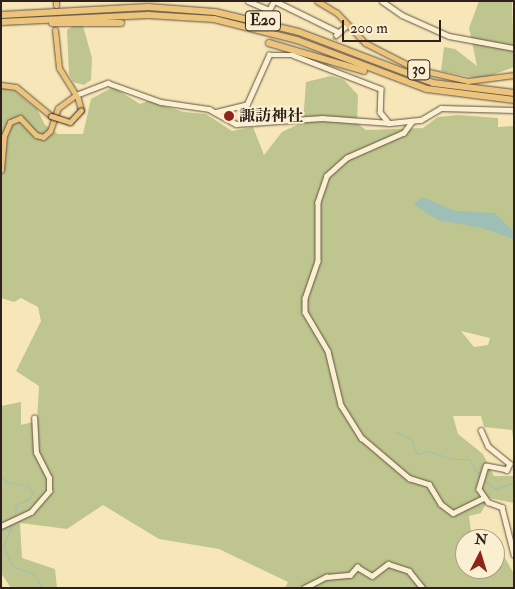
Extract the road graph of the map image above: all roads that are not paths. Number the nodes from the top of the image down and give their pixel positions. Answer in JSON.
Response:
{"nodes":[{"id":1,"x":248,"y":1,"type":"edge"},
{"id":2,"x":275,"y":1,"type":"edge"},
{"id":3,"x":317,"y":1,"type":"edge"},
{"id":4,"x":382,"y":1,"type":"edge"},
{"id":5,"x":1,"y":15,"type":"edge"},
{"id":6,"x":1,"y":22,"type":"edge"},
{"id":7,"x":121,"y":23,"type":"dead end"},
{"id":8,"x":346,"y":26,"type":"junction"},
{"id":9,"x":55,"y":30,"type":"dead end"},
{"id":10,"x":268,"y":43,"type":"dead end"},
{"id":11,"x":514,"y":48,"type":"edge"},
{"id":12,"x":514,"y":75,"type":"edge"},
{"id":13,"x":410,"y":84,"type":"junction"},
{"id":14,"x":1,"y":85,"type":"edge"},
{"id":15,"x":514,"y":93,"type":"edge"},
{"id":16,"x":76,"y":96,"type":"junction"},
{"id":17,"x":514,"y":100,"type":"edge"},
{"id":18,"x":514,"y":110,"type":"edge"},
{"id":19,"x":216,"y":112,"type":"junction"},
{"id":20,"x":413,"y":121,"type":"junction"},
{"id":21,"x":390,"y":123,"type":"junction"},
{"id":22,"x":1,"y":170,"type":"edge"},
{"id":23,"x":34,"y":418,"type":"dead end"},
{"id":24,"x":481,"y":430,"type":"dead end"},
{"id":25,"x":484,"y":498,"type":"junction"},
{"id":26,"x":1,"y":526,"type":"edge"},
{"id":27,"x":512,"y":529,"type":"edge"},
{"id":28,"x":514,"y":554,"type":"edge"},
{"id":29,"x":304,"y":588,"type":"edge"},
{"id":30,"x":423,"y":588,"type":"edge"}],
"edges":[{"from":1,"to":2,"type":"street"},
{"from":2,"to":8,"type":"street"},
{"from":3,"to":8,"type":"main road","number":"30"},
{"from":4,"to":11,"type":"street"},
{"from":5,"to":15,"type":"highway","number":"E20"},
{"from":6,"to":7,"type":"highway"},
{"from":6,"to":13,"type":"highway","number":"E20"},
{"from":8,"to":12,"type":"main road","number":"30"},
{"from":9,"to":16,"type":"main road"},
{"from":10,"to":13,"type":"highway"},
{"from":13,"to":17,"type":"highway","number":"E20"},
{"from":14,"to":16,"type":"main road","bridge":true},
{"from":16,"to":19,"type":"street"},
{"from":16,"to":22,"type":"main road"},
{"from":18,"to":20,"type":"street"},
{"from":19,"to":21,"type":"street"},
{"from":19,"to":21,"type":"street"},
{"from":20,"to":21,"type":"street"},
{"from":20,"to":25,"type":"street"},
{"from":23,"to":26,"type":"street"},
{"from":24,"to":25,"type":"street"},
{"from":25,"to":27,"type":"street"},
{"from":27,"to":28,"type":"street"},
{"from":29,"to":30,"type":"street"}]}
